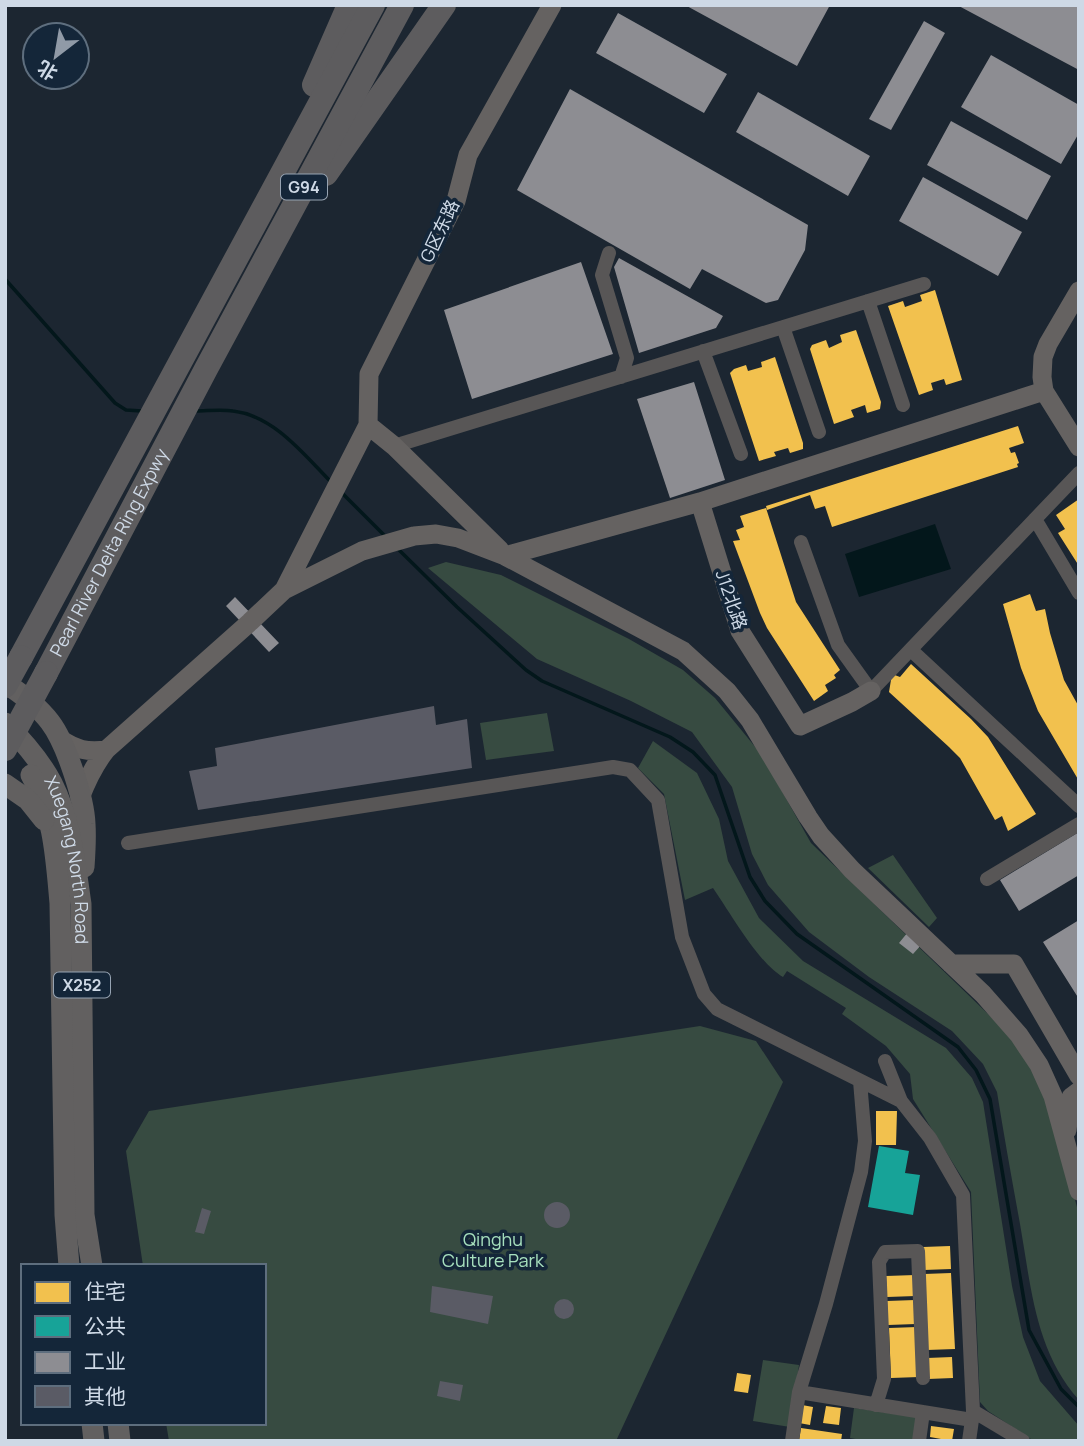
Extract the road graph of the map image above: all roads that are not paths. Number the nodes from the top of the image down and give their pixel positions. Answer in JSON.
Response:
{"nodes":[{"id":1,"x":349,"y":5,"type":"edge"},
{"id":2,"x":373,"y":5,"type":"edge"},
{"id":3,"x":402,"y":5,"type":"edge"},
{"id":4,"x":444,"y":5,"type":"edge"},
{"id":5,"x":552,"y":5,"type":"edge"},
{"id":6,"x":609,"y":253,"type":"dead end"},
{"id":7,"x":237,"y":258,"type":"junction"},
{"id":8,"x":259,"y":270,"type":"junction"},
{"id":9,"x":924,"y":284,"type":"dead end"},
{"id":10,"x":1079,"y":291,"type":"edge"},
{"id":11,"x":868,"y":301,"type":"junction"},
{"id":12,"x":783,"y":327,"type":"junction"},
{"id":13,"x":703,"y":351,"type":"junction"},
{"id":14,"x":621,"y":377,"type":"junction"},
{"id":15,"x":1044,"y":391,"type":"junction"},
{"id":16,"x":902,"y":405,"type":"dead end"},
{"id":17,"x":368,"y":425,"type":"junction"},
{"id":18,"x":820,"y":432,"type":"dead end"},
{"id":19,"x":394,"y":446,"type":"junction"},
{"id":20,"x":1079,"y":447,"type":"edge"},
{"id":21,"x":741,"y":454,"type":"dead end"},
{"id":22,"x":1076,"y":481,"type":"edge"},
{"id":23,"x":700,"y":502,"type":"junction"},
{"id":24,"x":1035,"y":519,"type":"junction"},
{"id":25,"x":801,"y":542,"type":"dead end"},
{"id":26,"x":505,"y":556,"type":"junction"},
{"id":27,"x":284,"y":590,"type":"junction"},
{"id":28,"x":1079,"y":593,"type":"edge"},
{"id":29,"x":911,"y":650,"type":"junction"},
{"id":30,"x":5,"y":684,"type":"edge"},
{"id":31,"x":871,"y":691,"type":"junction"},
{"id":32,"x":5,"y":723,"type":"edge"},
{"id":33,"x":60,"y":739,"type":"junction"},
{"id":34,"x":5,"y":743,"type":"edge"},
{"id":35,"x":5,"y":749,"type":"edge"},
{"id":36,"x":106,"y":750,"type":"junction"},
{"id":37,"x":5,"y":784,"type":"edge"},
{"id":38,"x":80,"y":798,"type":"junction"},
{"id":39,"x":1079,"y":806,"type":"edge"},
{"id":40,"x":1079,"y":824,"type":"edge"},
{"id":41,"x":53,"y":839,"type":"junction"},
{"id":42,"x":128,"y":843,"type":"dead end"},
{"id":43,"x":987,"y":879,"type":"dead end"},
{"id":44,"x":81,"y":904,"type":"junction"},
{"id":45,"x":951,"y":964,"type":"junction"},
{"id":46,"x":885,"y":1061,"type":"dead end"},
{"id":47,"x":1079,"y":1076,"type":"edge"},
{"id":48,"x":860,"y":1081,"type":"junction"},
{"id":49,"x":1079,"y":1090,"type":"edge"},
{"id":50,"x":901,"y":1101,"type":"junction"},
{"id":51,"x":1066,"y":1142,"type":"junction"},
{"id":52,"x":1079,"y":1191,"type":"edge"},
{"id":53,"x":69,"y":1264,"type":"edge"},
{"id":54,"x":92,"y":1264,"type":"edge"},
{"id":55,"x":923,"y":1378,"type":"dead end"},
{"id":56,"x":799,"y":1392,"type":"junction"},
{"id":57,"x":876,"y":1405,"type":"junction"},
{"id":58,"x":923,"y":1412,"type":"junction"},
{"id":59,"x":973,"y":1416,"type":"junction"},
{"id":60,"x":792,"y":1441,"type":"edge"},
{"id":61,"x":919,"y":1441,"type":"edge"},
{"id":62,"x":969,"y":1441,"type":"edge"},
{"id":63,"x":1023,"y":1441,"type":"edge"}],
"edges":[{"from":1,"to":7,"type":"highway"},
{"from":2,"to":7,"type":"highway","number":"G94"},
{"from":3,"to":8,"type":"highway","number":"G94"},
{"from":4,"to":8,"type":"highway"},
{"from":5,"to":17,"type":"street","name":"G区东路"},
{"from":6,"to":14,"type":"street"},
{"from":7,"to":30,"type":"highway","name":"Pearl River Delta Ring Expwy","number":"G94","bridge":true},
{"from":8,"to":35,"type":"highway","name":"Pearl River Delta Ring Expwy","number":"G94","bridge":true},
{"from":9,"to":11,"type":"street"},
{"from":10,"to":15,"type":"street"},
{"from":11,"to":12,"type":"street"},
{"from":11,"to":16,"type":"street"},
{"from":12,"to":13,"type":"street"},
{"from":12,"to":18,"type":"street"},
{"from":13,"to":14,"type":"street"},
{"from":13,"to":21,"type":"street"},
{"from":14,"to":19,"type":"street"},
{"from":15,"to":20,"type":"street"},
{"from":15,"to":23,"type":"street"},
{"from":17,"to":19,"type":"street"},
{"from":17,"to":27,"type":"street"},
{"from":19,"to":26,"type":"street"},
{"from":22,"to":24,"type":"street"},
{"from":23,"to":26,"type":"street"},
{"from":23,"to":31,"type":"street","name":"J12北路"},
{"from":24,"to":28,"type":"street"},
{"from":24,"to":29,"type":"street"},
{"from":25,"to":31,"type":"street"},
{"from":26,"to":27,"type":"street"},
{"from":26,"to":45,"type":"street"},
{"from":27,"to":36,"type":"street"},
{"from":29,"to":31,"type":"street"},
{"from":29,"to":39,"type":"street"},
{"from":30,"to":33,"type":"main road"},
{"from":32,"to":44,"type":"main road","name":"Xuegang North Road","number":"X252"},
{"from":33,"to":36,"type":"street"},
{"from":33,"to":38,"type":"main road"},
{"from":34,"to":41,"type":"main road","name":"Xuegang North Road","number":"X252"},
{"from":36,"to":38,"type":"street"},
{"from":37,"to":41,"type":"main road"},
{"from":38,"to":44,"type":"main road"},
{"from":40,"to":43,"type":"street"},
{"from":41,"to":53,"type":"main road","name":"Xuegang North Road","number":"X252"},
{"from":42,"to":48,"type":"street"},
{"from":44,"to":54,"type":"main road","name":"Xuegang North Road","number":"X252"},
{"from":45,"to":47,"type":"street"},
{"from":45,"to":51,"type":"street"},
{"from":46,"to":50,"type":"street"},
{"from":48,"to":50,"type":"street"},
{"from":48,"to":56,"type":"street"},
{"from":49,"to":51,"type":"street"},
{"from":50,"to":59,"type":"street"},
{"from":51,"to":52,"type":"street"},
{"from":55,"to":57,"type":"street"},
{"from":56,"to":57,"type":"street"},
{"from":56,"to":60,"type":"street"},
{"from":57,"to":58,"type":"street"},
{"from":58,"to":59,"type":"street"},
{"from":58,"to":61,"type":"street"},
{"from":59,"to":62,"type":"street"},
{"from":59,"to":63,"type":"street"}]}
